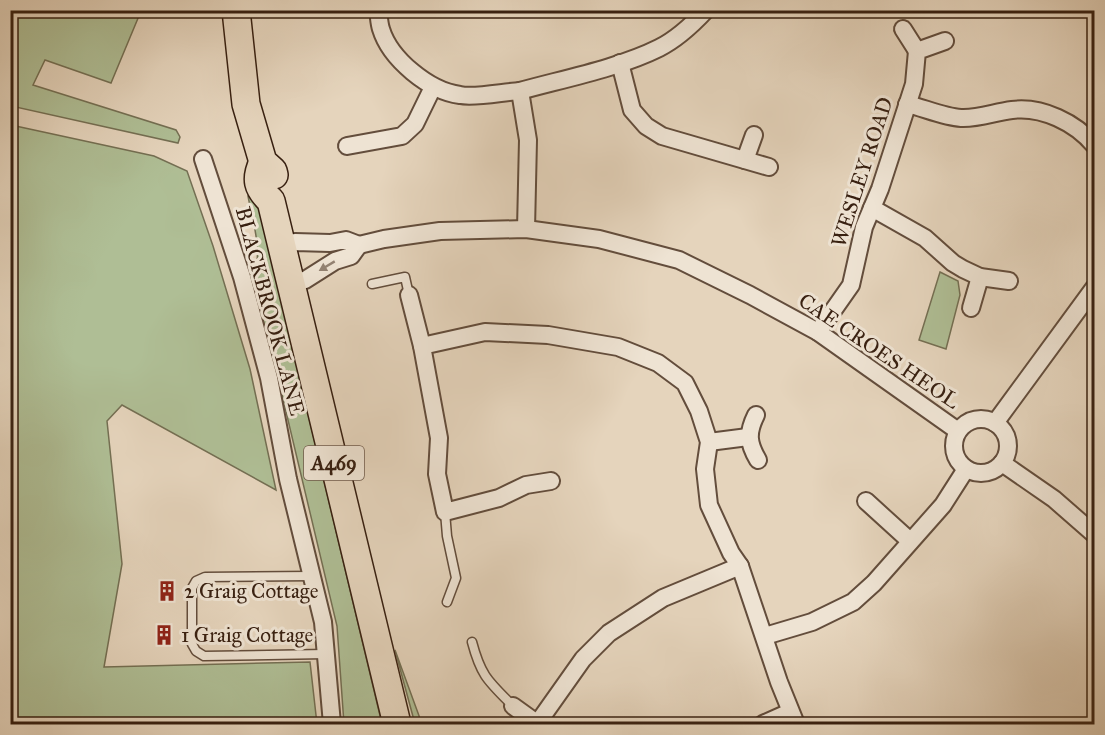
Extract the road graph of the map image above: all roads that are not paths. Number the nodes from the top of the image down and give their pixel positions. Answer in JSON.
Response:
{"nodes":[{"id":1,"x":236,"y":10,"type":"edge"},
{"id":2,"x":378,"y":10,"type":"edge"},
{"id":3,"x":706,"y":10,"type":"edge"},
{"id":4,"x":903,"y":29,"type":"dead end"},
{"id":5,"x":945,"y":41,"type":"dead end"},
{"id":6,"x":917,"y":51,"type":"junction"},
{"id":7,"x":620,"y":63,"type":"junction"},
{"id":8,"x":433,"y":87,"type":"junction"},
{"id":9,"x":520,"y":91,"type":"junction"},
{"id":10,"x":907,"y":104,"type":"junction"},
{"id":11,"x":754,"y":135,"type":"dead end"},
{"id":12,"x":1091,"y":135,"type":"edge"},
{"id":13,"x":348,"y":146,"type":"dead end"},
{"id":14,"x":203,"y":159,"type":"dead end"},
{"id":15,"x":745,"y":160,"type":"junction"},
{"id":16,"x":769,"y":167,"type":"dead end"},
{"id":17,"x":872,"y":208,"type":"junction"},
{"id":18,"x":526,"y":229,"type":"junction"},
{"id":19,"x":282,"y":245,"type":"junction"},
{"id":20,"x":359,"y":245,"type":"junction"},
{"id":21,"x":980,"y":277,"type":"junction"},
{"id":22,"x":1010,"y":281,"type":"dead end"},
{"id":23,"x":291,"y":284,"type":"junction"},
{"id":24,"x":372,"y":284,"type":"dead end"},
{"id":25,"x":1095,"y":288,"type":"edge"},
{"id":26,"x":409,"y":295,"type":"joint"},
{"id":27,"x":971,"y":309,"type":"dead end"},
{"id":28,"x":818,"y":332,"type":"junction"},
{"id":29,"x":422,"y":346,"type":"junction"},
{"id":30,"x":756,"y":415,"type":"dead end"},
{"id":31,"x":995,"y":423,"type":"junction"},
{"id":32,"x":958,"y":432,"type":"junction"},
{"id":33,"x":748,"y":437,"type":"junction"},
{"id":34,"x":709,"y":442,"type":"junction"},
{"id":35,"x":758,"y":460,"type":"dead end"},
{"id":36,"x":1002,"y":463,"type":"junction"},
{"id":37,"x":966,"y":469,"type":"junction"},
{"id":38,"x":551,"y":481,"type":"dead end"},
{"id":39,"x":867,"y":501,"type":"dead end"},
{"id":40,"x":445,"y":512,"type":"junction"},
{"id":41,"x":1095,"y":534,"type":"edge"},
{"id":42,"x":910,"y":541,"type":"junction"},
{"id":43,"x":740,"y":566,"type":"junction"},
{"id":44,"x":312,"y":576,"type":"junction"},
{"id":45,"x":447,"y":602,"type":"dead end"},
{"id":46,"x":765,"y":636,"type":"junction"},
{"id":47,"x":472,"y":642,"type":"dead end"},
{"id":48,"x":326,"y":654,"type":"junction"},
{"id":49,"x":513,"y":706,"type":"joint"},
{"id":50,"x":793,"y":718,"type":"edge"},
{"id":51,"x":332,"y":724,"type":"edge"},
{"id":52,"x":396,"y":724,"type":"edge"},
{"id":53,"x":537,"y":724,"type":"edge"},
{"id":54,"x":763,"y":724,"type":"edge"}],
"edges":[{"from":1,"to":19,"type":"main road","number":"A469"},
{"from":2,"to":8,"type":"street"},
{"from":3,"to":7,"type":"street"},
{"from":4,"to":6,"type":"street"},
{"from":5,"to":6,"type":"street"},
{"from":6,"to":10,"type":"street","name":"WESLEY ROAD"},
{"from":7,"to":9,"type":"street"},
{"from":7,"to":15,"type":"street"},
{"from":8,"to":9,"type":"street"},
{"from":8,"to":13,"type":"street"},
{"from":9,"to":18,"type":"street"},
{"from":10,"to":12,"type":"street"},
{"from":10,"to":17,"type":"street","name":"WESLEY ROAD"},
{"from":11,"to":15,"type":"street"},
{"from":14,"to":44,"type":"street","name":"BLACKBROOK LANE"},
{"from":15,"to":16,"type":"street"},
{"from":17,"to":21,"type":"street"},
{"from":17,"to":28,"type":"street","name":"WESLEY ROAD"},
{"from":18,"to":20,"type":"street","name":"CAE CROES HEOL"},
{"from":18,"to":28,"type":"street","name":"CAE CROES HEOL"},
{"from":19,"to":20,"type":"street","name":"CAE CROES HEOL"},
{"from":19,"to":23,"type":"main road","number":"A469"},
{"from":20,"to":23,"type":"street","name":"CAE CROES HEOL","one_way":true},
{"from":21,"to":22,"type":"street"},
{"from":21,"to":27,"type":"street"},
{"from":23,"to":52,"type":"main road","number":"A469"},
{"from":24,"to":26,"type":"lane"},
{"from":25,"to":31,"type":"street"},
{"from":26,"to":29,"type":"street"},
{"from":28,"to":32,"type":"street","name":"CAE CROES HEOL"},
{"from":29,"to":34,"type":"street"},
{"from":29,"to":40,"type":"street"},
{"from":30,"to":33,"type":"street"},
{"from":31,"to":32,"type":"street"},
{"from":31,"to":36,"type":"street"},
{"from":32,"to":37,"type":"street"},
{"from":33,"to":34,"type":"street"},
{"from":33,"to":35,"type":"street"},
{"from":34,"to":43,"type":"street"},
{"from":36,"to":37,"type":"street"},
{"from":36,"to":41,"type":"street"},
{"from":37,"to":42,"type":"street"},
{"from":38,"to":40,"type":"street"},
{"from":39,"to":42,"type":"street"},
{"from":40,"to":45,"type":"lane"},
{"from":42,"to":46,"type":"street"},
{"from":43,"to":46,"type":"street"},
{"from":43,"to":53,"type":"street"},
{"from":44,"to":48,"type":"street","name":"BLACKBROOK LANE"},
{"from":44,"to":48,"type":"lane"},
{"from":46,"to":50,"type":"street"},
{"from":47,"to":49,"type":"lane"},
{"from":48,"to":51,"type":"street","name":"BLACKBROOK LANE"},
{"from":49,"to":53,"type":"street"},
{"from":50,"to":54,"type":"street"}]}
